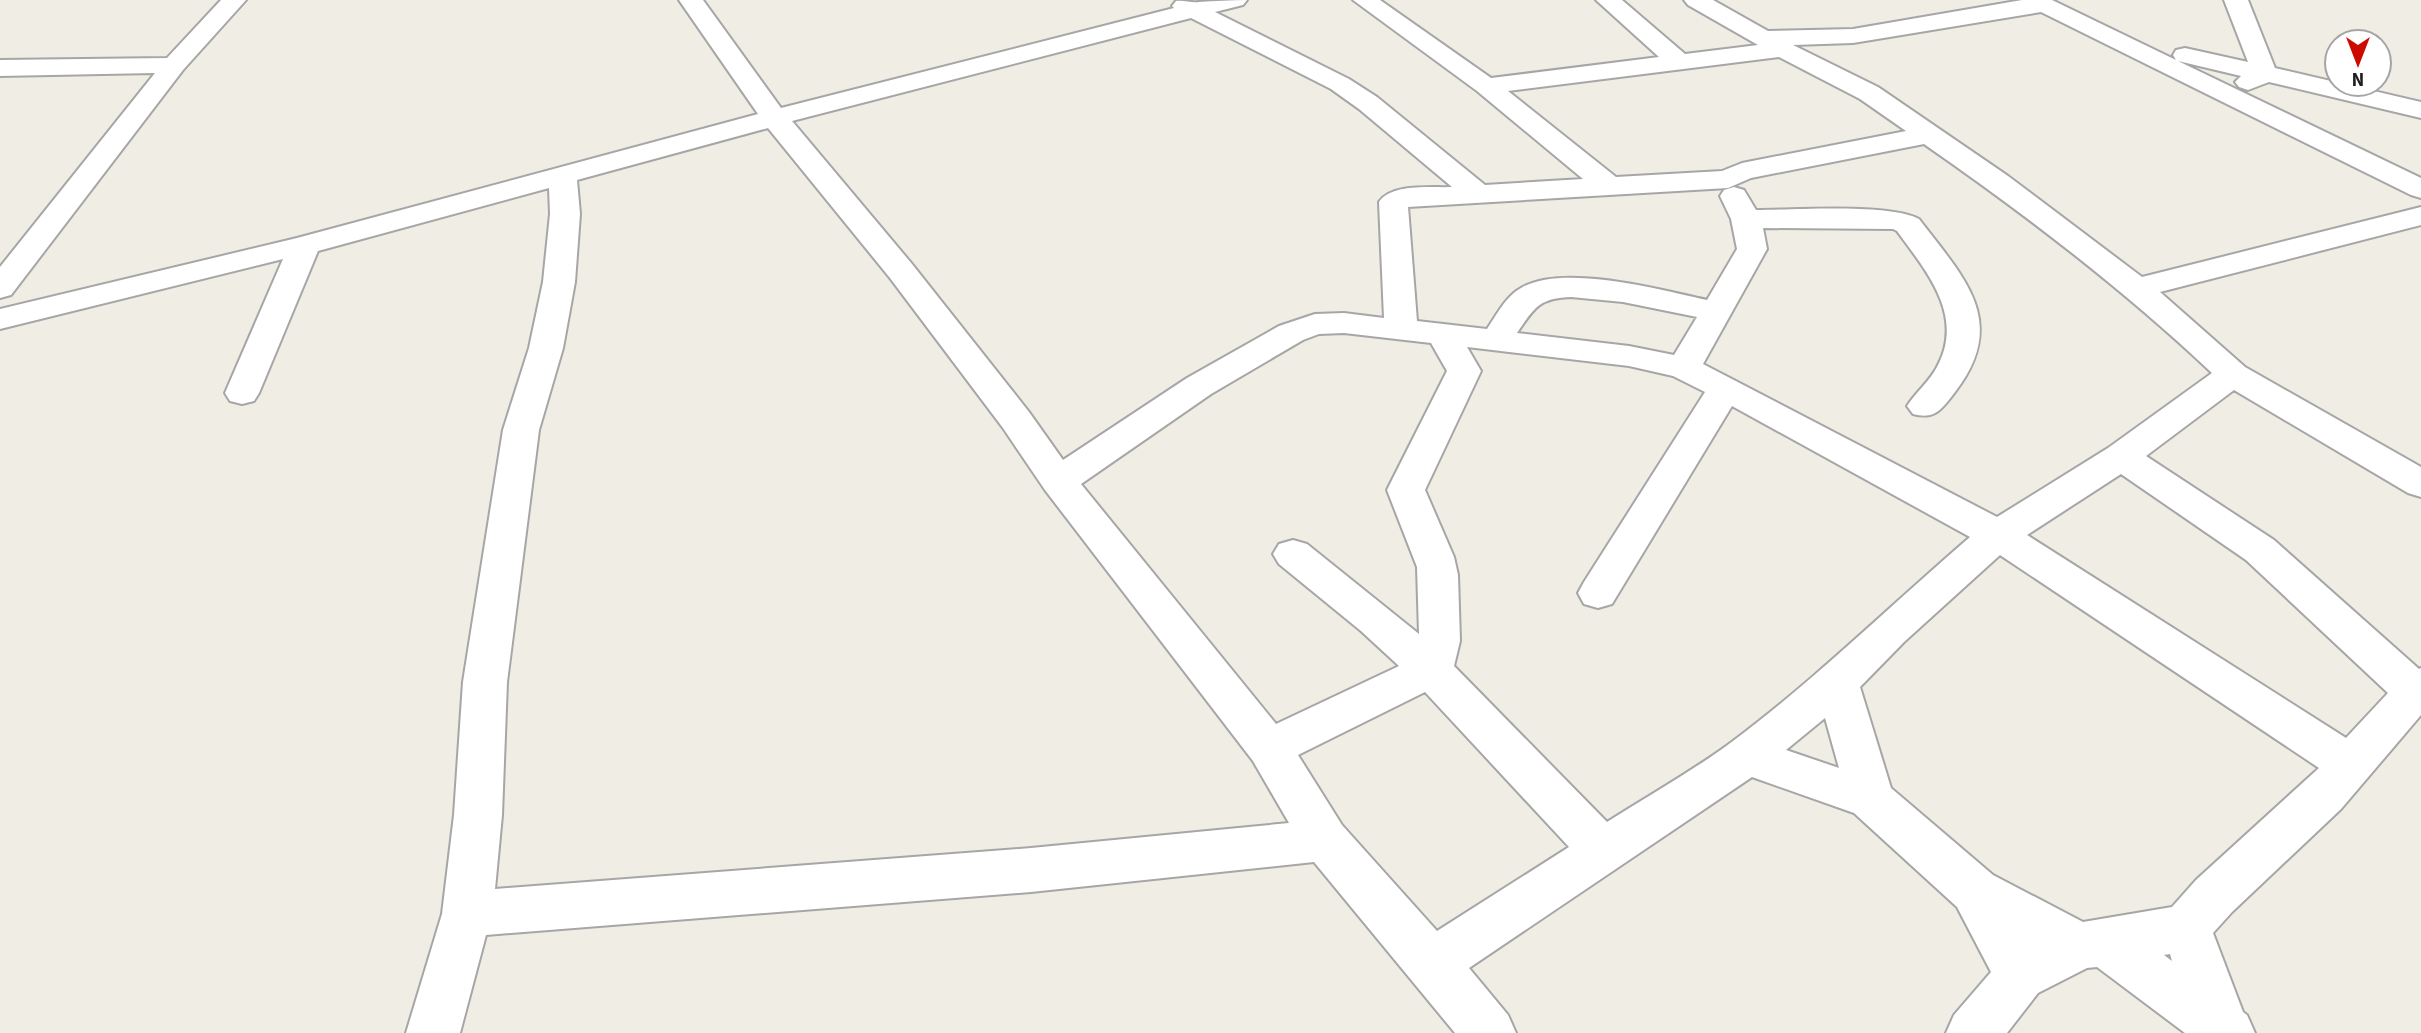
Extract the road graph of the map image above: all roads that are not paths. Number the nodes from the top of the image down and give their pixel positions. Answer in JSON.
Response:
{"nodes":[{"id":1,"x":234,"y":0,"type":"edge"},
{"id":2,"x":691,"y":0,"type":"edge"},
{"id":3,"x":1235,"y":0,"type":"edge"},
{"id":4,"x":1608,"y":0,"type":"edge"},
{"id":5,"x":1696,"y":0,"type":"edge"},
{"id":6,"x":2236,"y":0,"type":"edge"},
{"id":7,"x":1375,"y":1,"type":"edge"},
{"id":8,"x":2039,"y":2,"type":"edge"},
{"id":9,"x":1185,"y":5,"type":"edge"},
{"id":10,"x":2105,"y":34,"type":"junction"},
{"id":11,"x":1774,"y":44,"type":"junction"},
{"id":12,"x":1680,"y":62,"type":"junction"},
{"id":13,"x":174,"y":65,"type":"junction"},
{"id":14,"x":0,"y":68,"type":"edge"},
{"id":15,"x":2265,"y":75,"type":"junction"},
{"id":16,"x":1486,"y":86,"type":"junction"},
{"id":17,"x":2221,"y":91,"type":"junction"},
{"id":18,"x":2421,"y":110,"type":"edge"},
{"id":19,"x":774,"y":118,"type":"junction"},
{"id":20,"x":1927,"y":135,"type":"junction"},
{"id":21,"x":562,"y":174,"type":"junction"},
{"id":22,"x":1728,"y":180,"type":"junction"},
{"id":23,"x":1609,"y":186,"type":"junction"},
{"id":24,"x":2421,"y":189,"type":"edge"},
{"id":25,"x":1478,"y":194,"type":"junction"},
{"id":26,"x":2421,"y":216,"type":"edge"},
{"id":27,"x":1746,"y":219,"type":"junction"},
{"id":28,"x":305,"y":245,"type":"junction"},
{"id":29,"x":0,"y":288,"type":"edge"},
{"id":30,"x":2136,"y":288,"type":"junction"},
{"id":31,"x":1715,"y":312,"type":"junction"},
{"id":32,"x":0,"y":319,"type":"edge"},
{"id":33,"x":1401,"y":330,"type":"junction"},
{"id":34,"x":1442,"y":334,"type":"junction"},
{"id":35,"x":1496,"y":340,"type":"junction"},
{"id":36,"x":1684,"y":368,"type":"junction"},
{"id":37,"x":2232,"y":374,"type":"junction"},
{"id":38,"x":1725,"y":387,"type":"junction"},
{"id":39,"x":242,"y":393,"type":"dead end"},
{"id":40,"x":1925,"y":406,"type":"dead end"},
{"id":41,"x":2121,"y":457,"type":"junction"},
{"id":42,"x":1058,"y":481,"type":"junction"},
{"id":43,"x":2421,"y":484,"type":"edge"},
{"id":44,"x":1998,"y":535,"type":"junction"},
{"id":45,"x":1293,"y":554,"type":"dead end"},
{"id":46,"x":1598,"y":593,"type":"dead end"},
{"id":47,"x":1430,"y":669,"type":"junction"},
{"id":48,"x":1837,"y":682,"type":"junction"},
{"id":49,"x":2419,"y":691,"type":"edge"},
{"id":50,"x":1269,"y":748,"type":"junction"},
{"id":51,"x":1747,"y":756,"type":"junction"},
{"id":52,"x":2350,"y":764,"type":"junction"},
{"id":53,"x":1871,"y":799,"type":"junction"},
{"id":54,"x":1325,"y":840,"type":"junction"},
{"id":55,"x":1604,"y":851,"type":"junction"},
{"id":56,"x":1975,"y":891,"type":"junction"},
{"id":57,"x":467,"y":914,"type":"junction"},
{"id":58,"x":2186,"y":928,"type":"junction"},
{"id":59,"x":2093,"y":945,"type":"junction"},
{"id":60,"x":1432,"y":963,"type":"junction"},
{"id":61,"x":2020,"y":976,"type":"junction"},
{"id":62,"x":2225,"y":1030,"type":"edge"},
{"id":63,"x":433,"y":1033,"type":"edge"},
{"id":64,"x":1489,"y":1033,"type":"edge"},
{"id":65,"x":1973,"y":1033,"type":"edge"}],
"edges":[{"from":1,"to":13,"type":"street"},
{"from":2,"to":19,"type":"street"},
{"from":3,"to":9,"type":"street"},
{"from":4,"to":12,"type":"street"},
{"from":5,"to":11,"type":"street"},
{"from":6,"to":15,"type":"street"},
{"from":7,"to":16,"type":"street"},
{"from":8,"to":10,"type":"street"},
{"from":8,"to":11,"type":"street"},
{"from":9,"to":19,"type":"street"},
{"from":9,"to":25,"type":"street"},
{"from":10,"to":15,"type":"street"},
{"from":10,"to":17,"type":"street"},
{"from":11,"to":12,"type":"street"},
{"from":11,"to":20,"type":"street"},
{"from":12,"to":16,"type":"street"},
{"from":13,"to":14,"type":"street"},
{"from":13,"to":29,"type":"street"},
{"from":15,"to":17,"type":"street"},
{"from":15,"to":18,"type":"street"},
{"from":16,"to":23,"type":"street"},
{"from":17,"to":24,"type":"street"},
{"from":19,"to":21,"type":"street"},
{"from":19,"to":42,"type":"street"},
{"from":20,"to":22,"type":"street"},
{"from":20,"to":30,"type":"street"},
{"from":21,"to":28,"type":"street"},
{"from":21,"to":57,"type":"street"},
{"from":22,"to":23,"type":"street"},
{"from":22,"to":27,"type":"street"},
{"from":23,"to":25,"type":"street"},
{"from":25,"to":33,"type":"street"},
{"from":26,"to":30,"type":"street"},
{"from":27,"to":31,"type":"street"},
{"from":27,"to":40,"type":"street"},
{"from":28,"to":32,"type":"street"},
{"from":28,"to":39,"type":"street"},
{"from":30,"to":37,"type":"street"},
{"from":31,"to":35,"type":"street"},
{"from":31,"to":36,"type":"street"},
{"from":33,"to":34,"type":"street"},
{"from":33,"to":42,"type":"street"},
{"from":34,"to":35,"type":"street"},
{"from":34,"to":47,"type":"street"},
{"from":35,"to":36,"type":"street"},
{"from":36,"to":38,"type":"street"},
{"from":37,"to":41,"type":"street"},
{"from":37,"to":43,"type":"street"},
{"from":38,"to":44,"type":"street"},
{"from":38,"to":46,"type":"street"},
{"from":41,"to":44,"type":"street"},
{"from":41,"to":49,"type":"street"},
{"from":42,"to":50,"type":"street"},
{"from":44,"to":48,"type":"street"},
{"from":44,"to":52,"type":"street"},
{"from":45,"to":47,"type":"street"},
{"from":47,"to":50,"type":"street"},
{"from":47,"to":55,"type":"street"},
{"from":48,"to":51,"type":"street"},
{"from":48,"to":53,"type":"street"},
{"from":49,"to":52,"type":"street"},
{"from":50,"to":54,"type":"street"},
{"from":51,"to":53,"type":"street"},
{"from":51,"to":55,"type":"street"},
{"from":52,"to":58,"type":"street"},
{"from":53,"to":56,"type":"street"},
{"from":54,"to":57,"type":"street"},
{"from":54,"to":60,"type":"street"},
{"from":55,"to":60,"type":"street"},
{"from":56,"to":59,"type":"street"},
{"from":56,"to":61,"type":"street"},
{"from":57,"to":63,"type":"street"},
{"from":58,"to":59,"type":"street"},
{"from":58,"to":62,"type":"street"},
{"from":59,"to":61,"type":"street"},
{"from":59,"to":62,"type":"street"},
{"from":60,"to":64,"type":"street"},
{"from":61,"to":65,"type":"street"}]}
